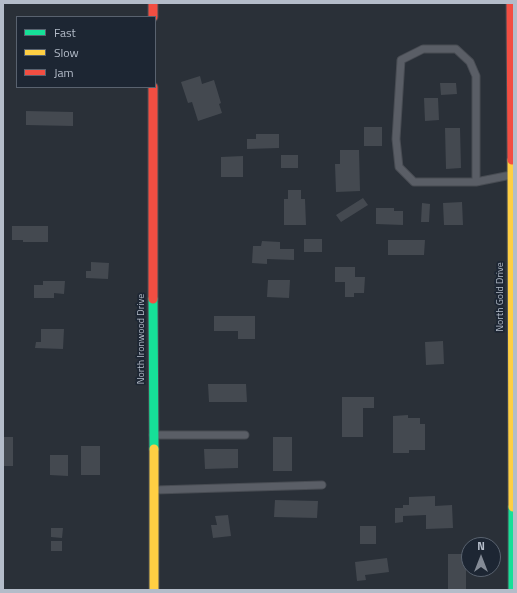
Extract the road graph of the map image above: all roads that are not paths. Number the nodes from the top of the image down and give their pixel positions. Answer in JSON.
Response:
{"nodes":[{"id":1,"x":153,"y":3,"type":"edge"},
{"id":2,"x":511,"y":3,"type":"edge"},
{"id":3,"x":153,"y":16,"type":"edge"},
{"id":4,"x":153,"y":88,"type":"edge"},
{"id":5,"x":512,"y":175,"type":"junction"},
{"id":6,"x":476,"y":182,"type":"junction"},
{"id":7,"x":244,"y":435,"type":"dead end"},
{"id":8,"x":153,"y":436,"type":"junction"},
{"id":9,"x":322,"y":486,"type":"dead end"},
{"id":10,"x":153,"y":490,"type":"junction"},
{"id":11,"x":154,"y":590,"type":"edge"},
{"id":12,"x":513,"y":590,"type":"edge"}],
"edges":[{"from":1,"to":3,"type":"street"},
{"from":2,"to":5,"type":"street","name":"North Gold Drive"},
{"from":4,"to":8,"type":"street","name":"North Ironwood Drive"},
{"from":5,"to":6,"type":"lane"},
{"from":5,"to":12,"type":"street","name":"North Gold Drive"},
{"from":6,"to":6,"type":"lane"},
{"from":7,"to":8,"type":"lane"},
{"from":8,"to":10,"type":"street","name":"North Ironwood Drive"},
{"from":9,"to":10,"type":"lane"},
{"from":10,"to":11,"type":"street","name":"North Ironwood Drive"}]}
